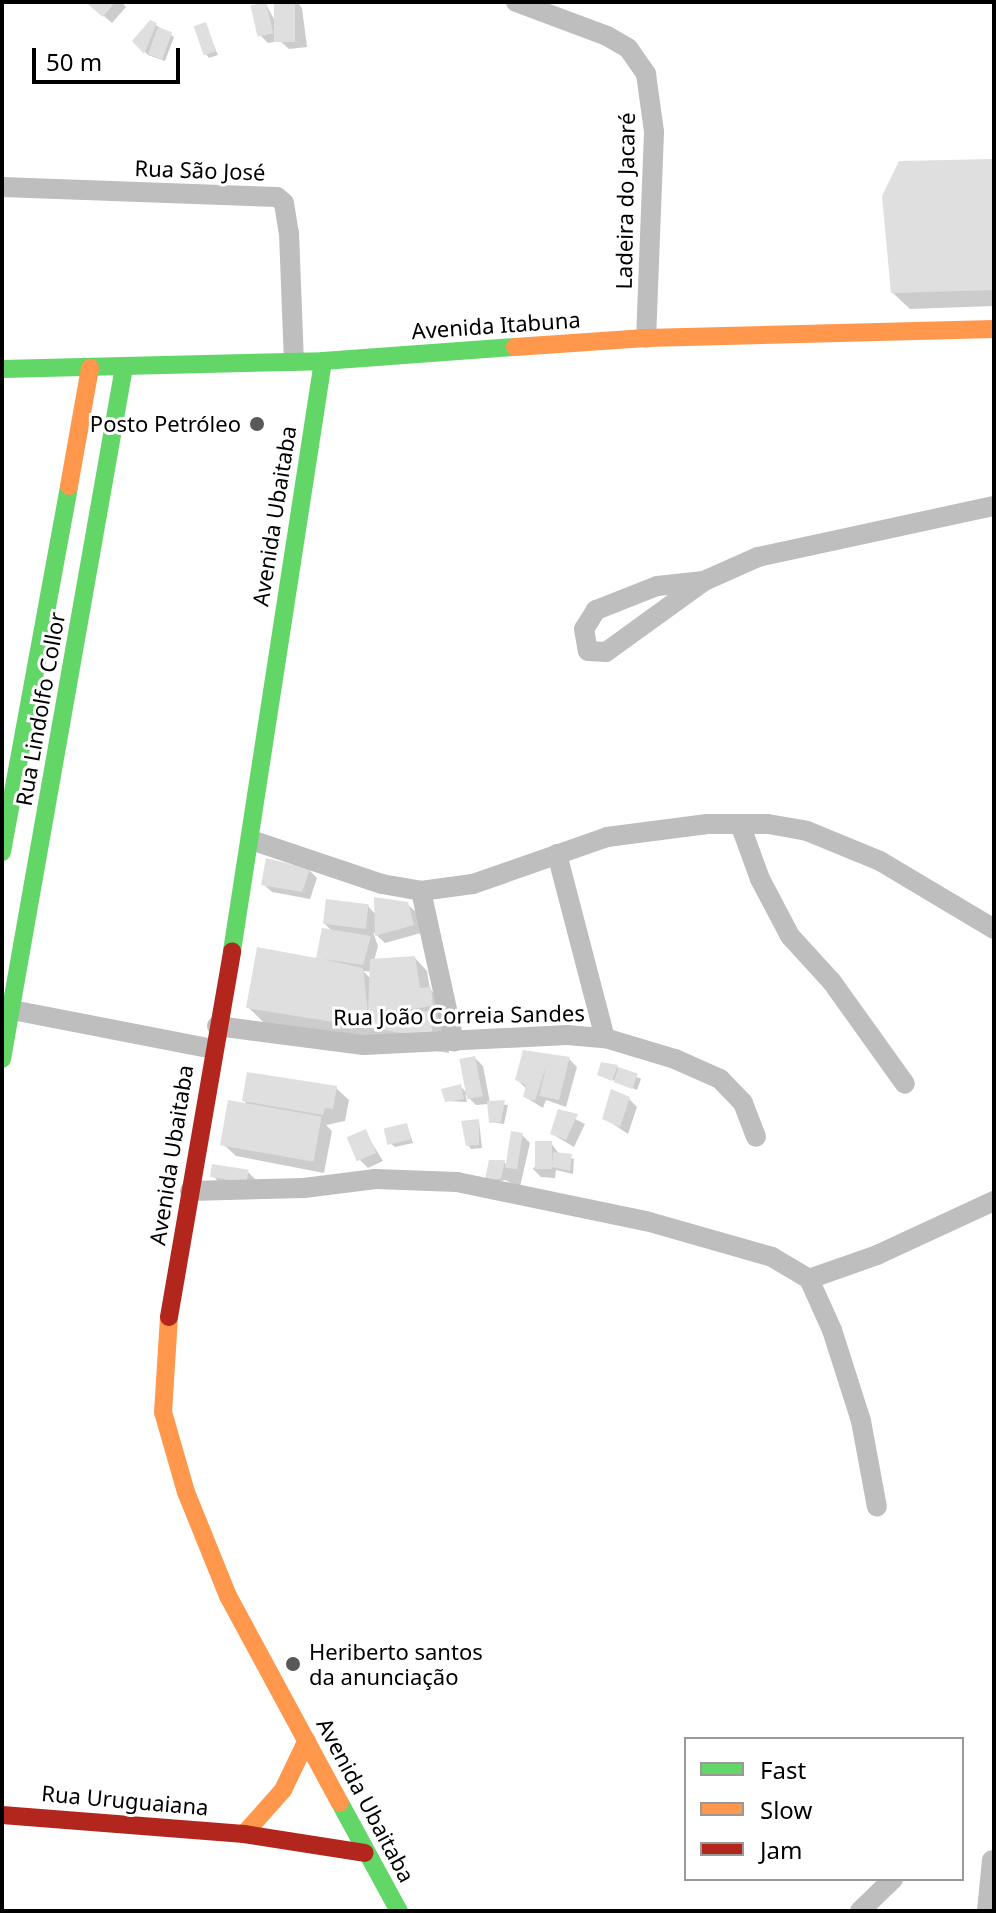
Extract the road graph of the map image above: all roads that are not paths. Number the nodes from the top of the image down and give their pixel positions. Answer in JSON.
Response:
{"nodes":[{"id":1,"x":516,"y":2,"type":"edge"},
{"id":2,"x":2,"y":187,"type":"edge"},
{"id":3,"x":994,"y":329,"type":"edge"},
{"id":4,"x":646,"y":338,"type":"junction"},
{"id":5,"x":294,"y":361,"type":"junction"},
{"id":6,"x":323,"y":361,"type":"junction"},
{"id":7,"x":124,"y":367,"type":"junction"},
{"id":8,"x":90,"y":368,"type":"junction"},
{"id":9,"x":2,"y":369,"type":"edge"},
{"id":10,"x":994,"y":506,"type":"edge"},
{"id":11,"x":704,"y":581,"type":"junction"},
{"id":12,"x":740,"y":824,"type":"junction"},
{"id":13,"x":251,"y":840,"type":"junction"},
{"id":14,"x":2,"y":852,"type":"edge"},
{"id":15,"x":557,"y":854,"type":"junction"},
{"id":16,"x":421,"y":891,"type":"junction"},
{"id":17,"x":994,"y":929,"type":"edge"},
{"id":18,"x":7,"y":1010,"type":"edge"},
{"id":19,"x":217,"y":1026,"type":"junction"},
{"id":20,"x":605,"y":1038,"type":"junction"},
{"id":21,"x":454,"y":1041,"type":"junction"},
{"id":22,"x":213,"y":1049,"type":"junction"},
{"id":23,"x":2,"y":1059,"type":"edge"},
{"id":24,"x":905,"y":1084,"type":"dead end"},
{"id":25,"x":756,"y":1137,"type":"dead end"},
{"id":26,"x":190,"y":1191,"type":"junction"},
{"id":27,"x":994,"y":1201,"type":"edge"},
{"id":28,"x":809,"y":1279,"type":"junction"},
{"id":29,"x":877,"y":1507,"type":"dead end"},
{"id":30,"x":307,"y":1740,"type":"junction"},
{"id":31,"x":2,"y":1815,"type":"edge"},
{"id":32,"x":244,"y":1834,"type":"junction"},
{"id":33,"x":365,"y":1853,"type":"junction"},
{"id":34,"x":992,"y":1860,"type":"dead end"},
{"id":35,"x":891,"y":1881,"type":"edge"},
{"id":36,"x":399,"y":1911,"type":"edge"},
{"id":37,"x":860,"y":1911,"type":"edge"},
{"id":38,"x":987,"y":1911,"type":"edge"}],
"edges":[{"from":1,"to":4,"type":"street","name":"Ladeira do Jacaré"},
{"from":2,"to":5,"type":"street","name":"Rua São José"},
{"from":3,"to":4,"type":"main road","name":"Avenida Itabuna"},
{"from":4,"to":6,"type":"main road","name":"Avenida Itabuna"},
{"from":5,"to":6,"type":"main road","name":"Avenida Itabuna"},
{"from":5,"to":7,"type":"main road","name":"Avenida Itabuna"},
{"from":6,"to":13,"type":"main road","name":"Avenida Ubaitaba"},
{"from":7,"to":8,"type":"main road","name":"Avenida Itabuna"},
{"from":7,"to":18,"type":"main road","name":"Rua Lindolfo Collor"},
{"from":8,"to":9,"type":"main road","name":"Avenida Itabuna"},
{"from":8,"to":14,"type":"main road","name":"Rua Lindolfo Collor"},
{"from":10,"to":11,"type":"street"},
{"from":11,"to":11,"type":"street"},
{"from":12,"to":15,"type":"street"},
{"from":12,"to":17,"type":"street"},
{"from":12,"to":24,"type":"street"},
{"from":13,"to":16,"type":"street"},
{"from":13,"to":19,"type":"main road","name":"Avenida Ubaitaba"},
{"from":15,"to":16,"type":"street"},
{"from":15,"to":20,"type":"street"},
{"from":16,"to":21,"type":"street"},
{"from":18,"to":22,"type":"street"},
{"from":18,"to":23,"type":"main road","name":"Rua Lindolfo Collor"},
{"from":19,"to":21,"type":"street","name":"Rua João Correia Sandes"},
{"from":19,"to":22,"type":"main road","name":"Avenida Ubaitaba"},
{"from":20,"to":21,"type":"street","name":"Rua João Correia Sandes"},
{"from":20,"to":25,"type":"street","name":"Rua João Correia Sandes"},
{"from":22,"to":26,"type":"main road","name":"Avenida Ubaitaba"},
{"from":26,"to":28,"type":"street"},
{"from":26,"to":30,"type":"main road","name":"Avenida Ubaitaba"},
{"from":27,"to":28,"type":"street"},
{"from":28,"to":29,"type":"street"},
{"from":30,"to":32,"type":"main road"},
{"from":30,"to":33,"type":"main road","name":"Avenida Ubaitaba"},
{"from":31,"to":32,"type":"main road","name":"Rua Uruguaiana"},
{"from":32,"to":33,"type":"main road","name":"Rua Uruguaiana"},
{"from":33,"to":36,"type":"main road","name":"Avenida Ubaitaba"},
{"from":34,"to":38,"type":"street"},
{"from":35,"to":37,"type":"street"}]}
